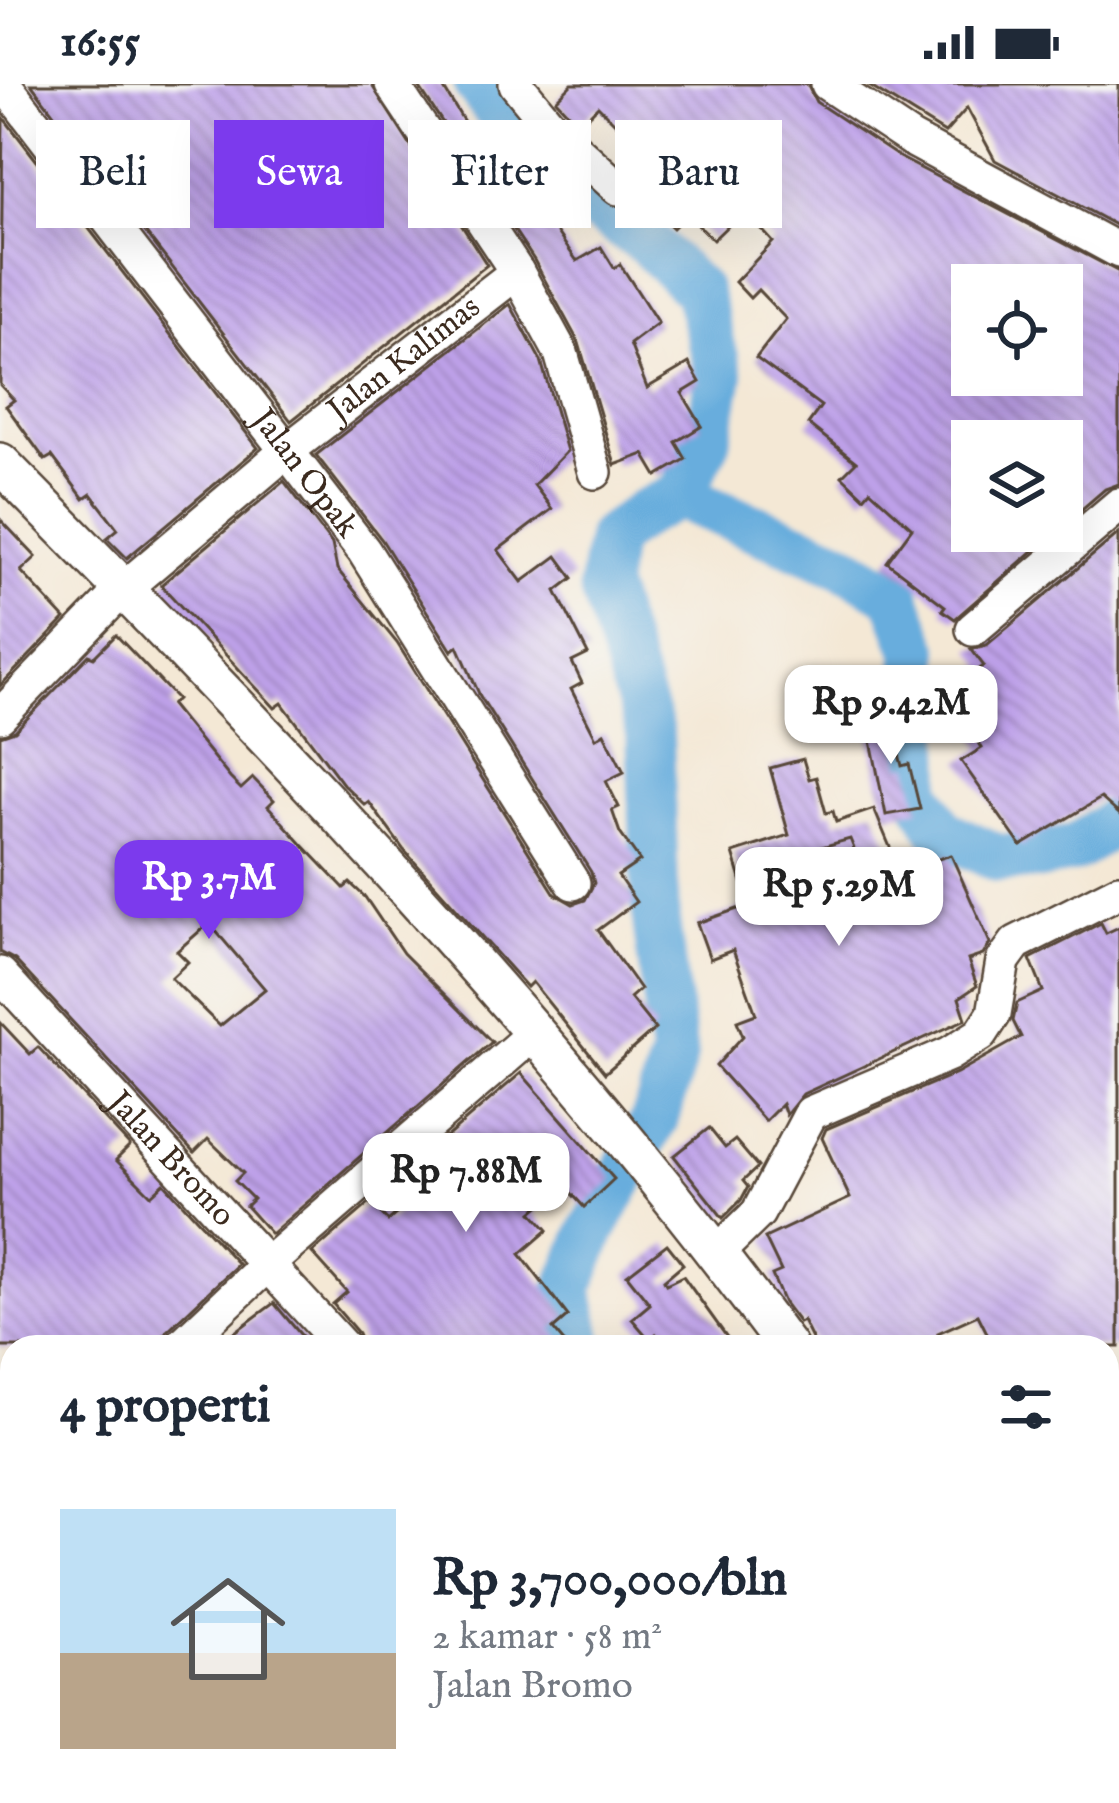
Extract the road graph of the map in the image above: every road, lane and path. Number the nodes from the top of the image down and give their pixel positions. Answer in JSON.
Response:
{"nodes":[{"id":1,"x":392,"y":84,"type":"edge"},
{"id":2,"x":516,"y":84,"type":"edge"},
{"id":3,"x":828,"y":84,"type":"edge"},
{"id":4,"x":4,"y":86,"type":"edge"},
{"id":5,"x":615,"y":185,"type":"edge"},
{"id":6,"x":1119,"y":251,"type":"edge"},
{"id":7,"x":517,"y":272,"type":"junction"},
{"id":8,"x":288,"y":450,"type":"junction"},
{"id":9,"x":0,"y":463,"type":"edge"},
{"id":10,"x":596,"y":472,"type":"dead end"},
{"id":11,"x":1119,"y":505,"type":"edge"},
{"id":12,"x":122,"y":590,"type":"junction"},
{"id":13,"x":973,"y":629,"type":"dead end"},
{"id":14,"x":0,"y":716,"type":"edge"},
{"id":15,"x":573,"y":883,"type":"dead end"},
{"id":16,"x":1119,"y":891,"type":"edge"},
{"id":17,"x":0,"y":974,"type":"edge"},
{"id":18,"x":533,"y":1034,"type":"junction"},
{"id":19,"x":705,"y":1237,"type":"junction"},
{"id":20,"x":270,"y":1262,"type":"junction"},
{"id":21,"x":193,"y":1335,"type":"edge"},
{"id":22,"x":333,"y":1335,"type":"edge"},
{"id":23,"x":778,"y":1335,"type":"edge"}],
"edges":[{"from":1,"to":7,"type":"street"},
{"from":2,"to":5,"type":"street"},
{"from":3,"to":6,"type":"street"},
{"from":4,"to":8,"type":"street","name":"Jalan Opak"},
{"from":7,"to":8,"type":"street","name":"Jalan Kalimas"},
{"from":7,"to":10,"type":"street"},
{"from":8,"to":12,"type":"street","name":"Jalan Kalimas"},
{"from":8,"to":15,"type":"street","name":"Jalan Opak"},
{"from":9,"to":12,"type":"street"},
{"from":11,"to":13,"type":"street"},
{"from":12,"to":14,"type":"street","name":"Jalan Kalimas"},
{"from":12,"to":18,"type":"street"},
{"from":16,"to":19,"type":"street"},
{"from":17,"to":20,"type":"street","name":"Jalan Bromo"},
{"from":18,"to":19,"type":"street"},
{"from":18,"to":20,"type":"street"},
{"from":19,"to":23,"type":"street"},
{"from":20,"to":21,"type":"street"},
{"from":20,"to":22,"type":"street","name":"Jalan Bromo"}]}
